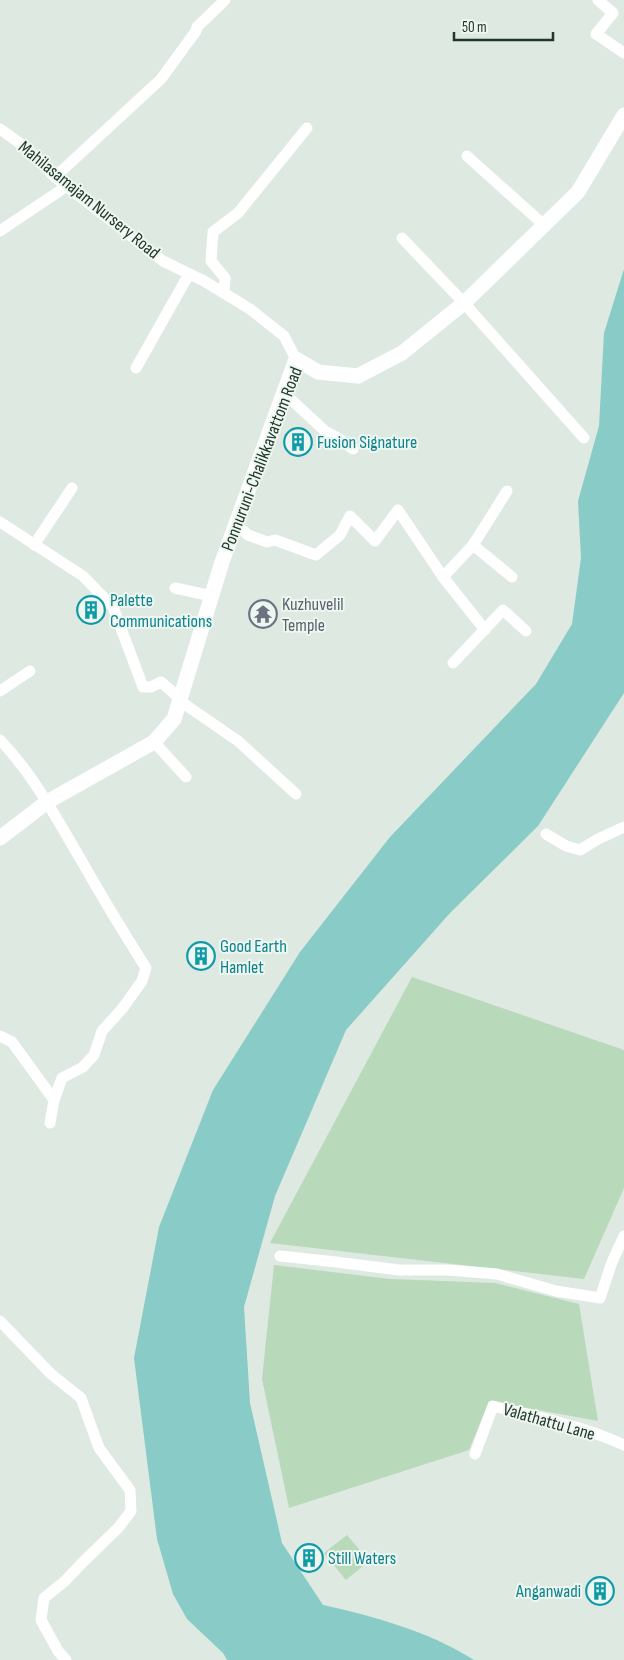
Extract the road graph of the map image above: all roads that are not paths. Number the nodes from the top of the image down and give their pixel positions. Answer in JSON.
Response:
{"nodes":[{"id":1,"x":225,"y":0,"type":"edge"},
{"id":2,"x":598,"y":0,"type":"edge"},
{"id":3,"x":624,"y":53,"type":"edge"},
{"id":4,"x":624,"y":114,"type":"edge"},
{"id":5,"x":307,"y":128,"type":"dead end"},
{"id":6,"x":0,"y":129,"type":"edge"},
{"id":7,"x":467,"y":156,"type":"dead end"},
{"id":8,"x":55,"y":177,"type":"junction"},
{"id":9,"x":67,"y":186,"type":"junction"},
{"id":10,"x":544,"y":225,"type":"junction"},
{"id":11,"x":0,"y":231,"type":"edge"},
{"id":12,"x":402,"y":238,"type":"dead end"},
{"id":13,"x":189,"y":274,"type":"junction"},
{"id":14,"x":224,"y":293,"type":"junction"},
{"id":15,"x":464,"y":303,"type":"junction"},
{"id":16,"x":296,"y":359,"type":"junction"},
{"id":17,"x":136,"y":368,"type":"dead end"},
{"id":18,"x":284,"y":393,"type":"junction"},
{"id":19,"x":584,"y":438,"type":"dead end"},
{"id":20,"x":353,"y":449,"type":"dead end"},
{"id":21,"x":72,"y":488,"type":"dead end"},
{"id":22,"x":507,"y":491,"type":"dead end"},
{"id":23,"x":0,"y":522,"type":"edge"},
{"id":24,"x":236,"y":524,"type":"junction"},
{"id":25,"x":34,"y":545,"type":"junction"},
{"id":26,"x":473,"y":545,"type":"junction"},
{"id":27,"x":443,"y":577,"type":"junction"},
{"id":28,"x":512,"y":577,"type":"dead end"},
{"id":29,"x":174,"y":588,"type":"dead end"},
{"id":30,"x":212,"y":596,"type":"junction"},
{"id":31,"x":484,"y":630,"type":"junction"},
{"id":32,"x":526,"y":631,"type":"dead end"},
{"id":33,"x":453,"y":663,"type":"dead end"},
{"id":34,"x":30,"y":670,"type":"dead end"},
{"id":35,"x":0,"y":691,"type":"edge"},
{"id":36,"x":180,"y":701,"type":"junction"},
{"id":37,"x":0,"y":740,"type":"edge"},
{"id":38,"x":154,"y":742,"type":"junction"},
{"id":39,"x":186,"y":778,"type":"dead end"},
{"id":40,"x":296,"y":794,"type":"dead end"},
{"id":41,"x":47,"y":802,"type":"junction"},
{"id":42,"x":624,"y":827,"type":"edge"},
{"id":43,"x":546,"y":834,"type":"dead end"},
{"id":44,"x":0,"y":838,"type":"edge"},
{"id":45,"x":0,"y":1036,"type":"edge"},
{"id":46,"x":54,"y":1100,"type":"junction"},
{"id":47,"x":50,"y":1123,"type":"dead end"},
{"id":48,"x":624,"y":1236,"type":"edge"},
{"id":49,"x":280,"y":1256,"type":"dead end"},
{"id":50,"x":0,"y":1321,"type":"edge"},
{"id":51,"x":624,"y":1445,"type":"edge"},
{"id":52,"x":476,"y":1454,"type":"dead end"},
{"id":53,"x":66,"y":1660,"type":"edge"}],
"edges":[{"from":1,"to":8,"type":"street"},
{"from":2,"to":3,"type":"street"},
{"from":4,"to":10,"type":"street","name":"Ponnuruni-Chalikkavattom Road"},
{"from":5,"to":14,"type":"street"},
{"from":6,"to":8,"type":"street","name":"Mahilasamajam Nursery Road"},
{"from":7,"to":10,"type":"street"},
{"from":8,"to":9,"type":"street","name":"Mahilasamajam Nursery Road"},
{"from":9,"to":11,"type":"street"},
{"from":9,"to":13,"type":"street","name":"Mahilasamajam Nursery Road"},
{"from":10,"to":15,"type":"street","name":"Ponnuruni-Chalikkavattom Road"},
{"from":12,"to":15,"type":"street"},
{"from":13,"to":14,"type":"street","name":"Mahilasamajam Nursery Road"},
{"from":13,"to":17,"type":"street"},
{"from":14,"to":16,"type":"street","name":"Mahilasamajam Nursery Road"},
{"from":15,"to":16,"type":"street","name":"Ponnuruni-Chalikkavattom Road"},
{"from":15,"to":19,"type":"street"},
{"from":16,"to":18,"type":"street","name":"Ponnuruni-Chalikkavattom Road"},
{"from":18,"to":20,"type":"street"},
{"from":18,"to":24,"type":"street","name":"Ponnuruni-Chalikkavattom Road"},
{"from":21,"to":25,"type":"street"},
{"from":22,"to":26,"type":"street"},
{"from":23,"to":25,"type":"street"},
{"from":24,"to":27,"type":"street"},
{"from":24,"to":30,"type":"street","name":"Ponnuruni-Chalikkavattom Road"},
{"from":25,"to":36,"type":"street"},
{"from":26,"to":27,"type":"street"},
{"from":26,"to":28,"type":"street"},
{"from":27,"to":31,"type":"street"},
{"from":29,"to":30,"type":"street"},
{"from":30,"to":36,"type":"street","name":"Ponnuruni-Chalikkavattom Road"},
{"from":31,"to":32,"type":"street"},
{"from":31,"to":33,"type":"street"},
{"from":34,"to":35,"type":"street"},
{"from":36,"to":38,"type":"street","name":"Ponnuruni-Chalikkavattom Road"},
{"from":36,"to":40,"type":"street"},
{"from":37,"to":41,"type":"street"},
{"from":38,"to":39,"type":"street"},
{"from":38,"to":41,"type":"street","name":"Ponnuruni-Chalikkavattom Road"},
{"from":41,"to":44,"type":"street","name":"Ponnuruni-Chalikkavattom Road"},
{"from":41,"to":46,"type":"street"},
{"from":42,"to":43,"type":"street"},
{"from":45,"to":46,"type":"street"},
{"from":46,"to":47,"type":"street"},
{"from":48,"to":49,"type":"street"},
{"from":50,"to":53,"type":"street"},
{"from":51,"to":52,"type":"street","name":"Valathattu Lane"}]}
